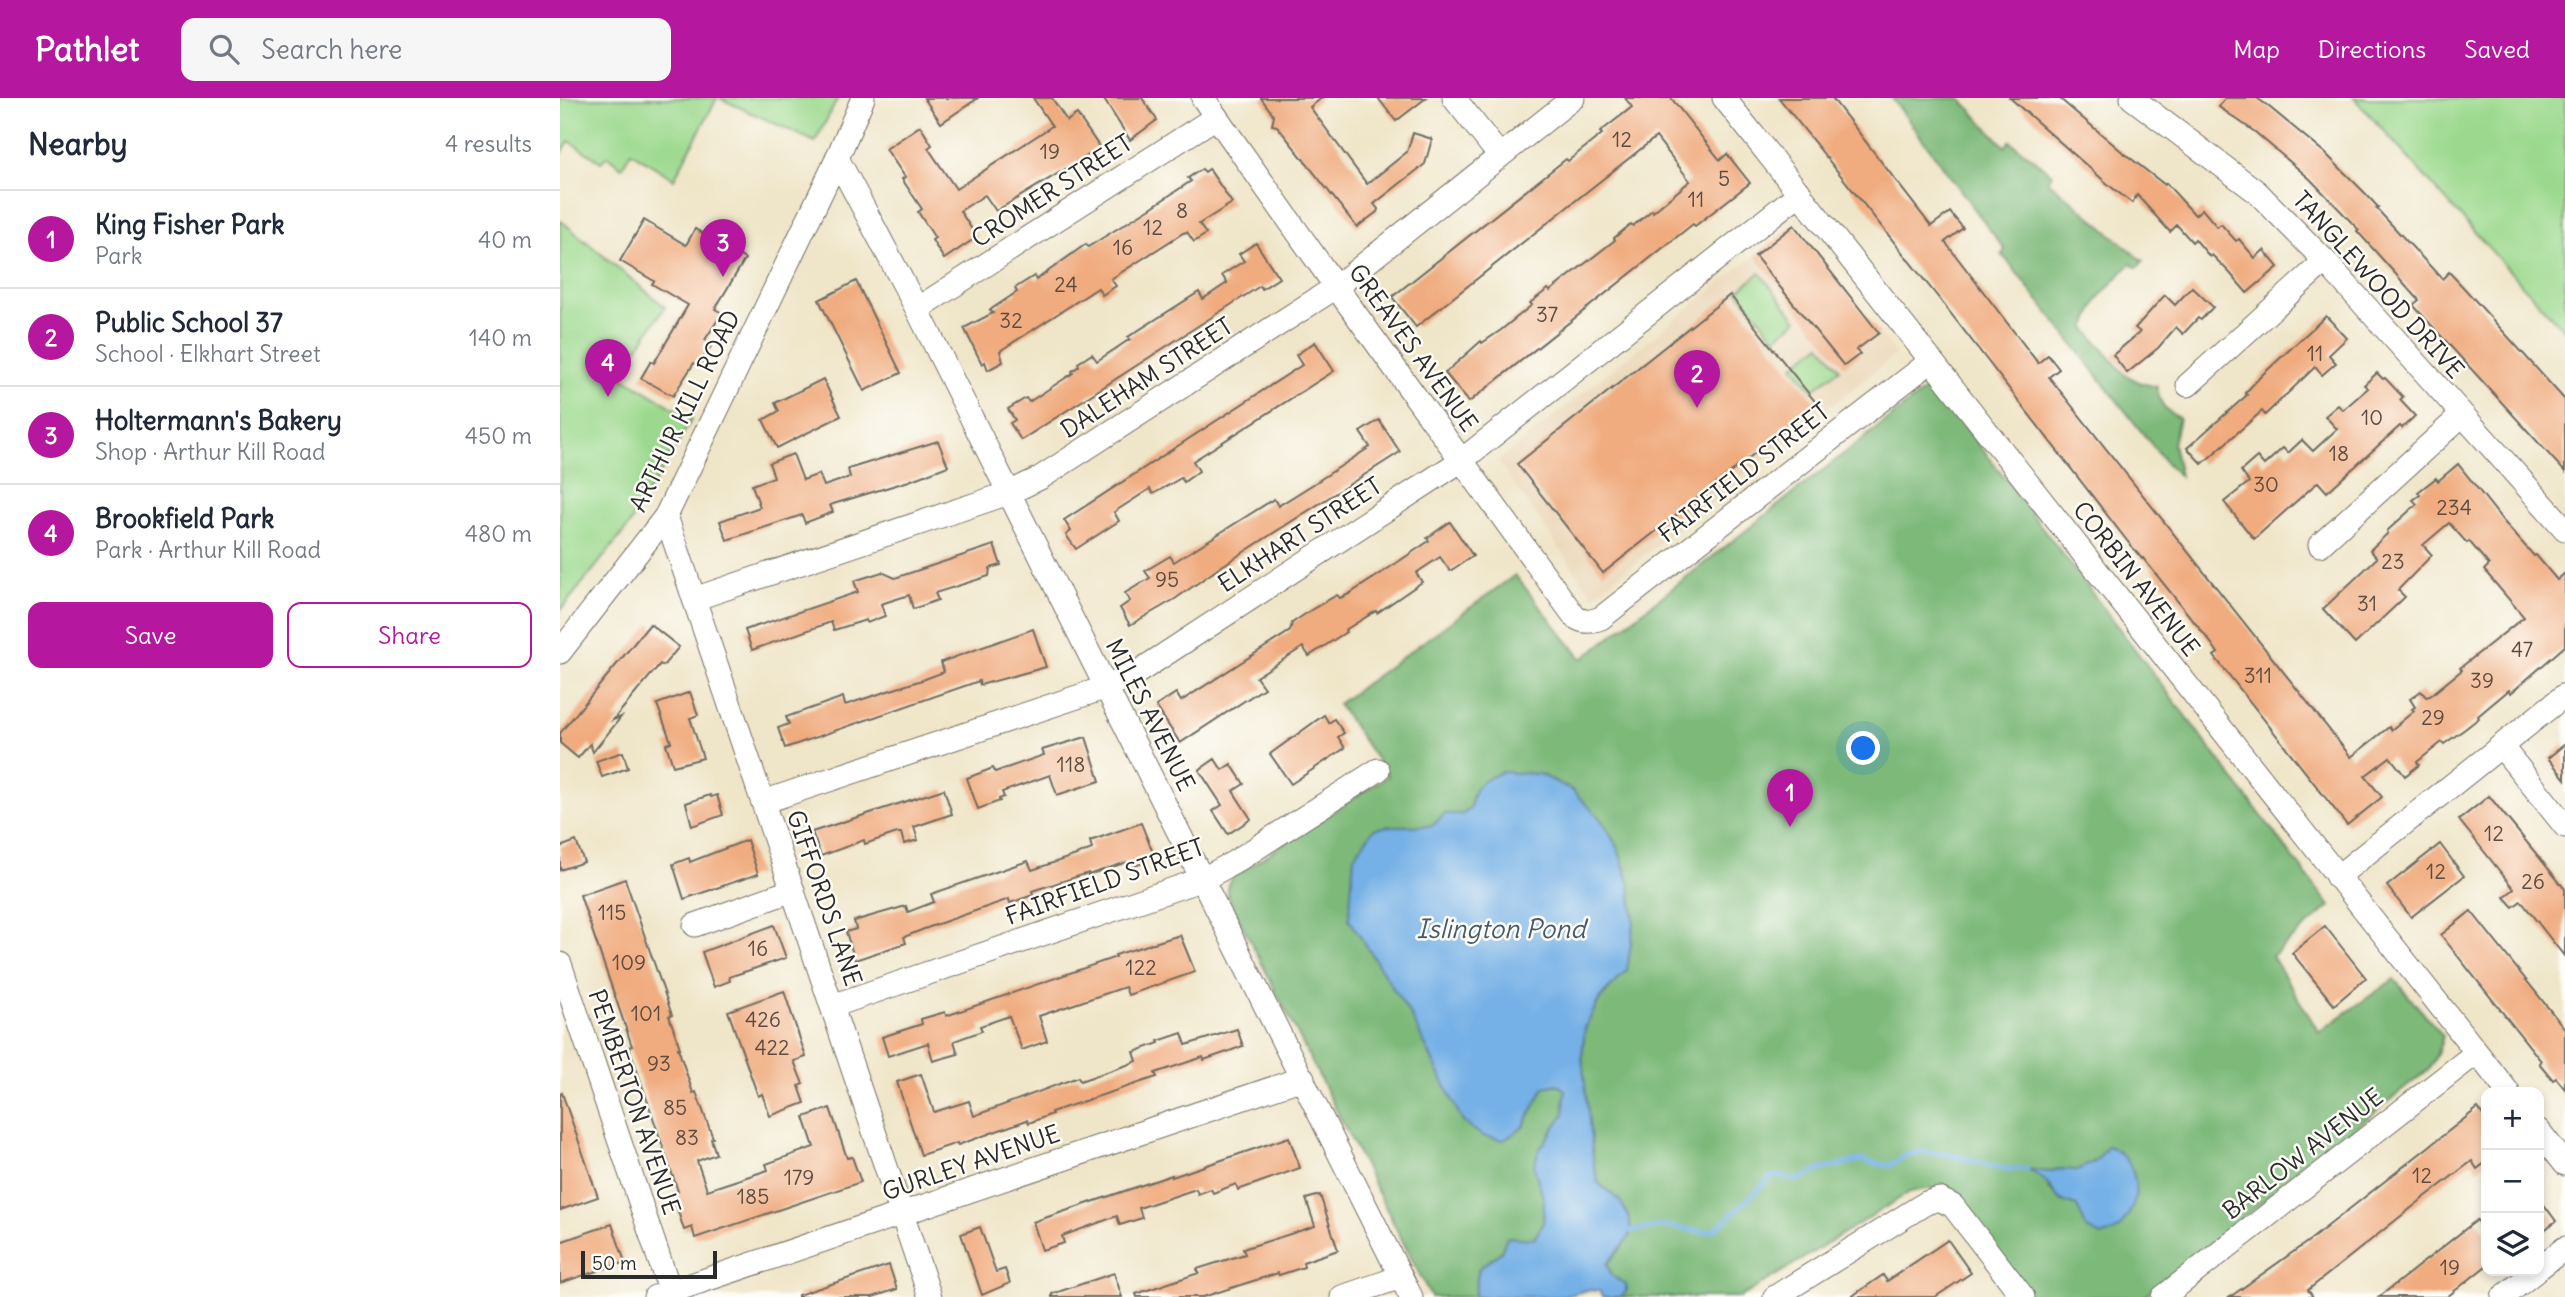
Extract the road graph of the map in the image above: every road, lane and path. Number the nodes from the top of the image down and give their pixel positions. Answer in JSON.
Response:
{"nodes":[{"id":1,"x":863,"y":98,"type":"edge"},
{"id":2,"x":1454,"y":98,"type":"edge"},
{"id":3,"x":1573,"y":98,"type":"edge"},
{"id":4,"x":1724,"y":98,"type":"edge"},
{"id":5,"x":2132,"y":98,"type":"edge"},
{"id":6,"x":1210,"y":108,"type":"edge"},
{"id":7,"x":1499,"y":155,"type":"junction"},
{"id":8,"x":837,"y":158,"type":"junction"},
{"id":9,"x":1800,"y":193,"type":"junction"},
{"id":10,"x":2325,"y":261,"type":"junction"},
{"id":11,"x":1336,"y":287,"type":"junction"},
{"id":12,"x":917,"y":309,"type":"junction"},
{"id":13,"x":1931,"y":361,"type":"junction"},
{"id":14,"x":2188,"y":386,"type":"dead end"},
{"id":15,"x":2462,"y":415,"type":"junction"},
{"id":16,"x":1462,"y":460,"type":"junction"},
{"id":17,"x":1009,"y":493,"type":"junction"},
{"id":18,"x":666,"y":516,"type":"junction"},
{"id":19,"x":2565,"y":529,"type":"edge"},
{"id":20,"x":2320,"y":545,"type":"dead end"},
{"id":21,"x":694,"y":599,"type":"junction"},
{"id":22,"x":1587,"y":622,"type":"joint"},
{"id":23,"x":560,"y":652,"type":"edge"},
{"id":24,"x":1107,"y":687,"type":"junction"},
{"id":25,"x":2565,"y":695,"type":"edge"},
{"id":26,"x":2501,"y":746,"type":"junction"},
{"id":27,"x":1378,"y":770,"type":"dead end"},
{"id":28,"x":763,"y":802,"type":"junction"},
{"id":29,"x":2565,"y":826,"type":"edge"},
{"id":30,"x":2337,"y":877,"type":"junction"},
{"id":31,"x":1203,"y":879,"type":"junction"},
{"id":32,"x":793,"y":890,"type":"junction"},
{"id":33,"x":695,"y":925,"type":"dead end"},
{"id":34,"x":560,"y":964,"type":"edge"},
{"id":35,"x":832,"y":1006,"type":"junction"},
{"id":36,"x":2476,"y":1053,"type":"junction"},
{"id":37,"x":1303,"y":1078,"type":"junction"},
{"id":38,"x":2504,"y":1087,"type":"edge"},
{"id":39,"x":2544,"y":1137,"type":"edge"},
{"id":40,"x":2565,"y":1164,"type":"edge"},
{"id":41,"x":902,"y":1214,"type":"junction"},
{"id":42,"x":2565,"y":1248,"type":"edge"},
{"id":43,"x":2544,"y":1264,"type":"edge"},
{"id":44,"x":2529,"y":1276,"type":"edge"},
{"id":45,"x":1406,"y":1287,"type":"edge"},
{"id":46,"x":665,"y":1295,"type":"edge"},
{"id":47,"x":930,"y":1297,"type":"edge"},
{"id":48,"x":1342,"y":1297,"type":"edge"},
{"id":49,"x":1774,"y":1297,"type":"edge"},
{"id":50,"x":2023,"y":1297,"type":"edge"},
{"id":51,"x":2163,"y":1297,"type":"edge"},
{"id":52,"x":2503,"y":1297,"type":"edge"}],
"edges":[{"from":1,"to":8,"type":"street","name":"ARTHUR KILL ROAD"},
{"from":2,"to":7,"type":"street"},
{"from":3,"to":7,"type":"street","name":"DALEHAM STREET"},
{"from":4,"to":9,"type":"street","name":"CORBIN AVENUE"},
{"from":5,"to":10,"type":"street","name":"TANGLEWOOD DRIVE"},
{"from":6,"to":11,"type":"street","name":"GREAVES AVENUE"},
{"from":6,"to":12,"type":"street","name":"CROMER STREET"},
{"from":7,"to":11,"type":"street","name":"DALEHAM STREET"},
{"from":8,"to":12,"type":"street","name":"MILES AVENUE"},
{"from":8,"to":18,"type":"street","name":"ARTHUR KILL ROAD"},
{"from":9,"to":13,"type":"street","name":"CORBIN AVENUE"},
{"from":9,"to":16,"type":"street","name":"ELKHART STREET"},
{"from":10,"to":14,"type":"street"},
{"from":10,"to":15,"type":"street","name":"TANGLEWOOD DRIVE"},
{"from":11,"to":16,"type":"street","name":"GREAVES AVENUE"},
{"from":11,"to":17,"type":"street","name":"DALEHAM STREET"},
{"from":12,"to":17,"type":"street","name":"MILES AVENUE"},
{"from":13,"to":22,"type":"street","name":"FAIRFIELD STREET"},
{"from":13,"to":30,"type":"street","name":"CORBIN AVENUE"},
{"from":15,"to":19,"type":"street","name":"TANGLEWOOD DRIVE"},
{"from":15,"to":20,"type":"street"},
{"from":16,"to":22,"type":"street","name":"GREAVES AVENUE"},
{"from":16,"to":24,"type":"street","name":"ELKHART STREET"},
{"from":17,"to":21,"type":"street","name":"DALEHAM STREET"},
{"from":17,"to":24,"type":"street","name":"MILES AVENUE"},
{"from":18,"to":21,"type":"street","name":"GIFFORDS LANE"},
{"from":18,"to":23,"type":"street","name":"ARTHUR KILL ROAD"},
{"from":21,"to":28,"type":"street","name":"GIFFORDS LANE"},
{"from":24,"to":28,"type":"street","name":"ELKHART STREET"},
{"from":24,"to":31,"type":"street","name":"MILES AVENUE"},
{"from":25,"to":26,"type":"street"},
{"from":26,"to":29,"type":"street"},
{"from":26,"to":30,"type":"street"},
{"from":27,"to":31,"type":"street","name":"FAIRFIELD STREET"},
{"from":28,"to":32,"type":"street","name":"GIFFORDS LANE"},
{"from":30,"to":36,"type":"street","name":"CORBIN AVENUE"},
{"from":31,"to":35,"type":"street","name":"FAIRFIELD STREET"},
{"from":31,"to":37,"type":"street","name":"MILES AVENUE"},
{"from":32,"to":33,"type":"street"},
{"from":32,"to":35,"type":"street","name":"GIFFORDS LANE"},
{"from":34,"to":46,"type":"street","name":"PEMBERTON AVENUE"},
{"from":35,"to":41,"type":"street","name":"GIFFORDS LANE"},
{"from":36,"to":38,"type":"street","name":"CORBIN AVENUE"},
{"from":36,"to":51,"type":"street","name":"BARLOW AVENUE"},
{"from":37,"to":41,"type":"street","name":"GURLEY AVENUE"},
{"from":37,"to":45,"type":"street","name":"MILES AVENUE"},
{"from":39,"to":40,"type":"street"},
{"from":41,"to":46,"type":"street","name":"GURLEY AVENUE"},
{"from":41,"to":47,"type":"street","name":"GIFFORDS LANE"},
{"from":42,"to":43,"type":"street"},
{"from":44,"to":52,"type":"street"},
{"from":45,"to":48,"type":"street"},
{"from":49,"to":50,"type":"street"}]}
